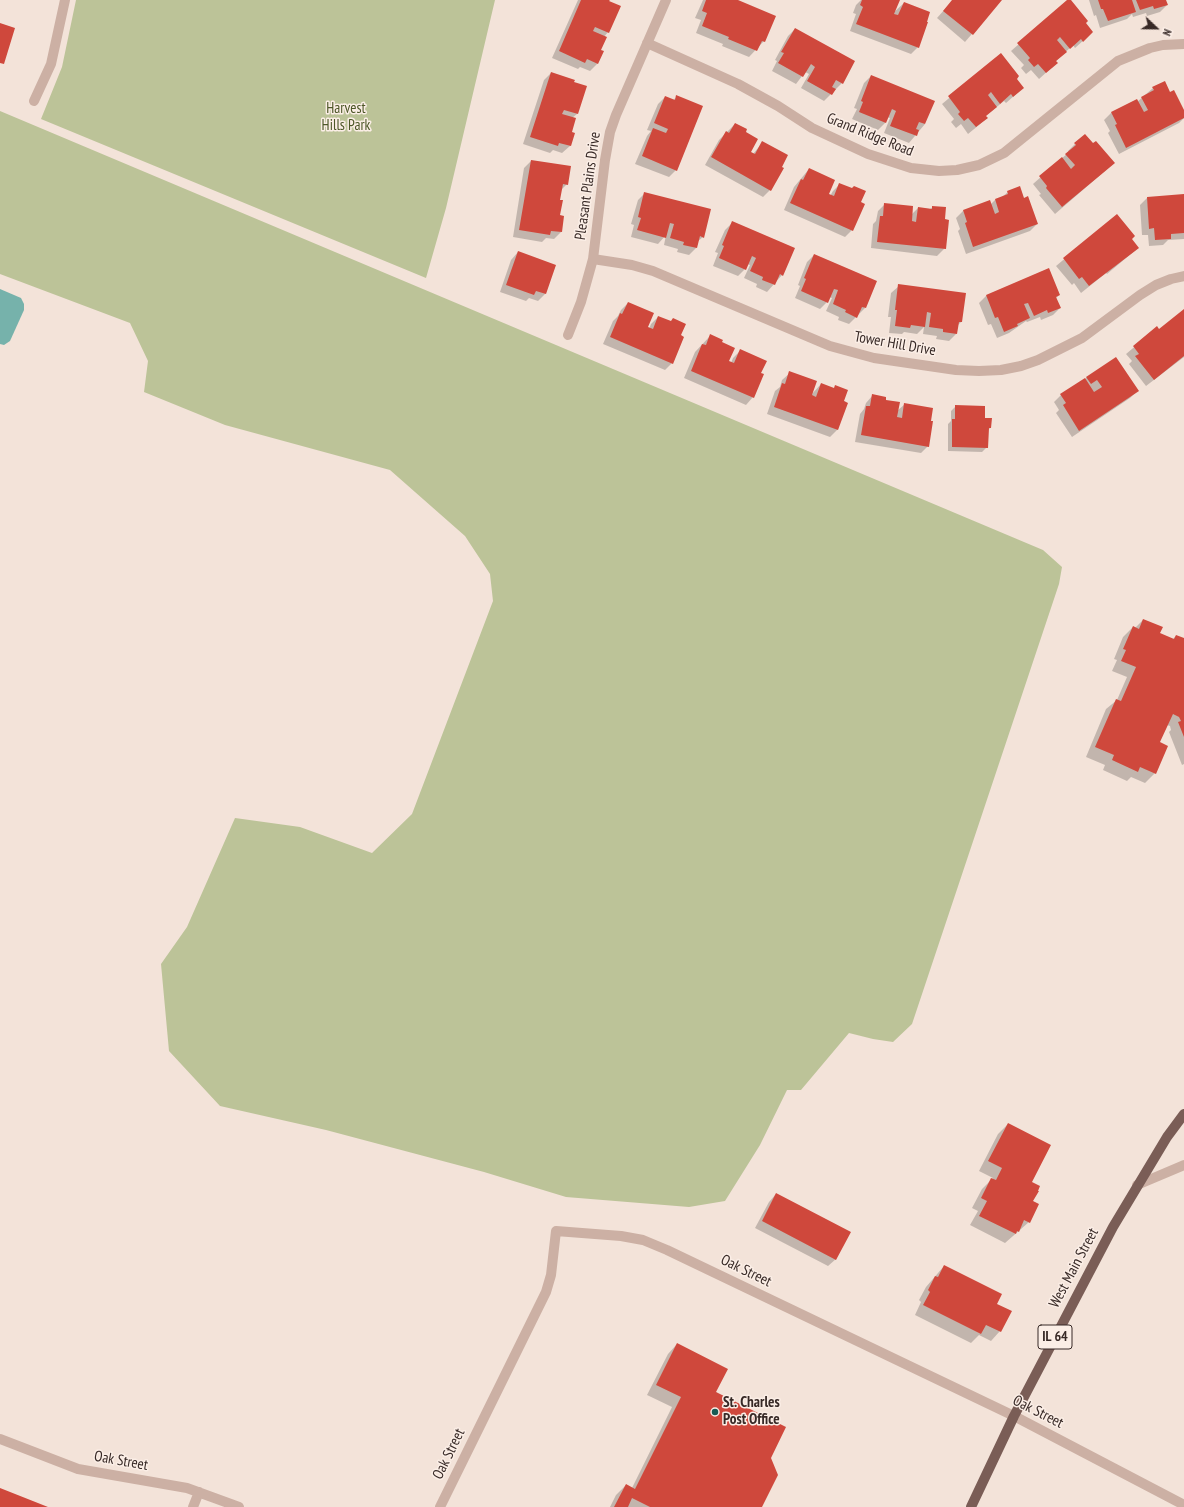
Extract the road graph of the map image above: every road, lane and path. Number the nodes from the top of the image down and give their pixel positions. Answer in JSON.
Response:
{"nodes":[{"id":1,"x":65,"y":0,"type":"edge"},
{"id":2,"x":666,"y":0,"type":"edge"},
{"id":3,"x":647,"y":43,"type":"junction"},
{"id":4,"x":1184,"y":44,"type":"edge"},
{"id":5,"x":34,"y":101,"type":"dead end"},
{"id":6,"x":593,"y":259,"type":"junction"},
{"id":7,"x":1184,"y":276,"type":"edge"},
{"id":8,"x":568,"y":334,"type":"dead end"},
{"id":9,"x":1184,"y":1114,"type":"edge"},
{"id":10,"x":1184,"y":1165,"type":"edge"},
{"id":11,"x":1137,"y":1185,"type":"junction"},
{"id":12,"x":1014,"y":1416,"type":"junction"},
{"id":13,"x":0,"y":1439,"type":"edge"},
{"id":14,"x":199,"y":1492,"type":"junction"},
{"id":15,"x":1184,"y":1505,"type":"edge"},
{"id":16,"x":193,"y":1507,"type":"edge"},
{"id":17,"x":239,"y":1507,"type":"edge"},
{"id":18,"x":440,"y":1507,"type":"edge"},
{"id":19,"x":971,"y":1507,"type":"edge"}],
"edges":[{"from":1,"to":5,"type":"street"},
{"from":2,"to":3,"type":"street","name":"Pleasant Plains Drive"},
{"from":3,"to":4,"type":"street","name":"Grand Ridge Road"},
{"from":3,"to":6,"type":"street","name":"Pleasant Plains Drive"},
{"from":6,"to":7,"type":"street","name":"Tower Hill Drive"},
{"from":6,"to":8,"type":"street","name":"Pleasant Plains Drive"},
{"from":9,"to":11,"type":"main road","name":"West Main Street","number":"IL 64"},
{"from":10,"to":11,"type":"street"},
{"from":11,"to":12,"type":"main road","name":"West Main Street","number":"IL 64"},
{"from":12,"to":15,"type":"street","name":"Oak Street"},
{"from":12,"to":18,"type":"street","name":"Oak Street"},
{"from":12,"to":19,"type":"main road","name":"West Main Street","number":"IL 64"},
{"from":13,"to":14,"type":"street","name":"Oak Street"},
{"from":14,"to":16,"type":"street"},
{"from":14,"to":17,"type":"street","name":"Oak Street"}]}
